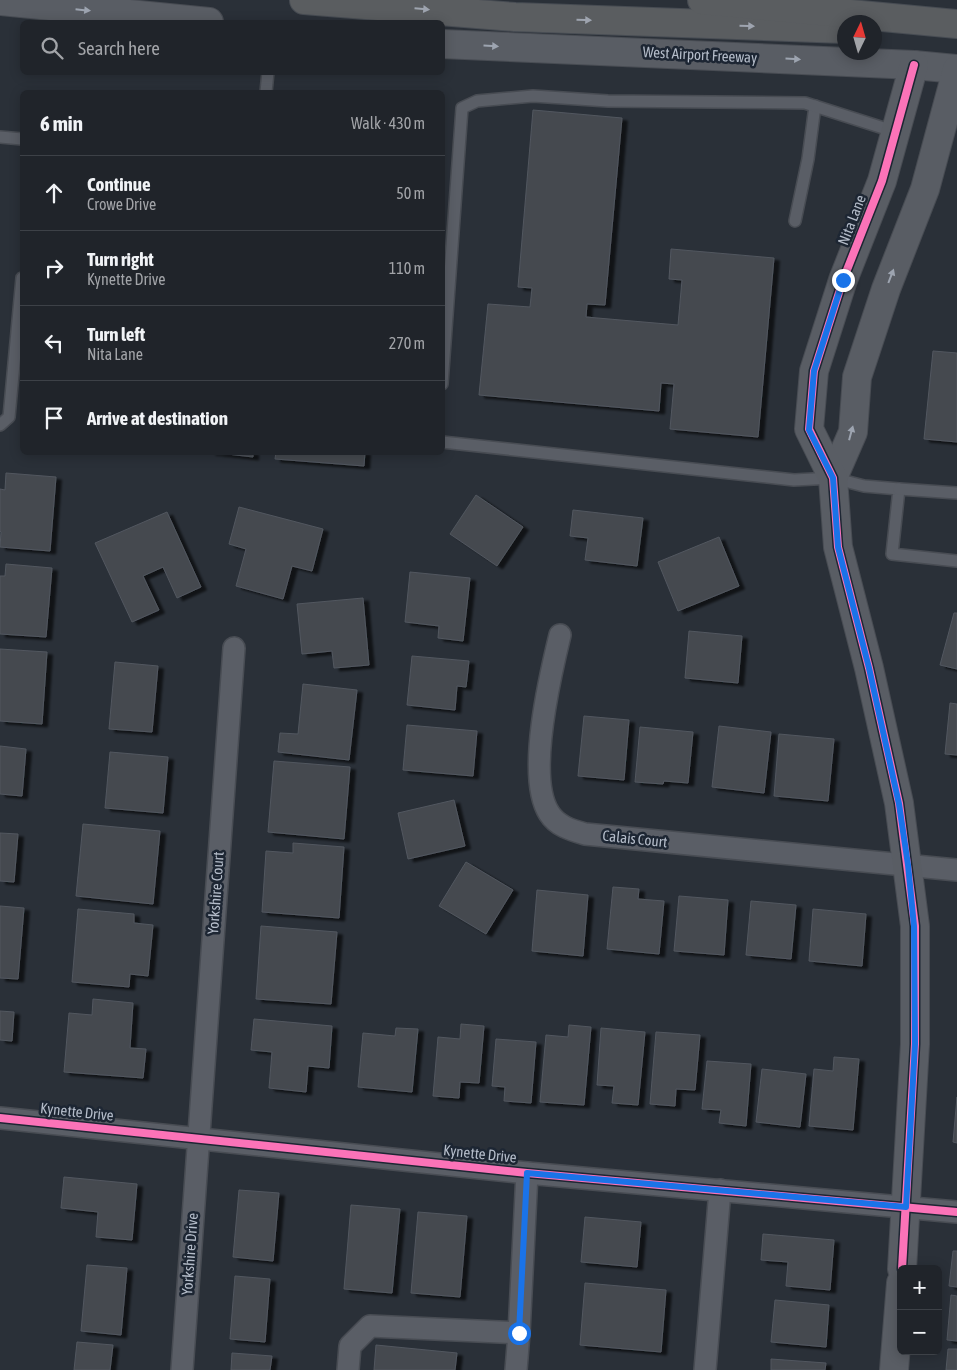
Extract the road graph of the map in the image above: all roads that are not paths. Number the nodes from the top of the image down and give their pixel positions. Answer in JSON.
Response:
{"nodes":[{"id":1,"x":304,"y":0,"type":"edge"},
{"id":2,"x":702,"y":0,"type":"edge"},
{"id":3,"x":0,"y":1,"type":"edge"},
{"id":4,"x":189,"y":20,"type":"edge"},
{"id":5,"x":957,"y":24,"type":"edge"},
{"id":6,"x":837,"y":29,"type":"edge"},
{"id":7,"x":882,"y":31,"type":"edge"},
{"id":8,"x":957,"y":36,"type":"edge"},
{"id":9,"x":445,"y":44,"type":"edge"},
{"id":10,"x":914,"y":65,"type":"junction"},
{"id":11,"x":957,"y":69,"type":"edge"},
{"id":12,"x":268,"y":75,"type":"edge"},
{"id":13,"x":266,"y":90,"type":"edge"},
{"id":14,"x":815,"y":106,"type":"junction"},
{"id":15,"x":951,"y":117,"type":"edge"},
{"id":16,"x":896,"y":132,"type":"junction"},
{"id":17,"x":0,"y":138,"type":"edge"},
{"id":18,"x":20,"y":139,"type":"edge"},
{"id":19,"x":795,"y":222,"type":"dead end"},
{"id":20,"x":20,"y":294,"type":"edge"},
{"id":21,"x":445,"y":343,"type":"edge"},
{"id":22,"x":4,"y":421,"type":"edge"},
{"id":23,"x":445,"y":442,"type":"edge"},
{"id":24,"x":833,"y":478,"type":"junction"},
{"id":25,"x":899,"y":488,"type":"junction"},
{"id":26,"x":957,"y":493,"type":"edge"},
{"id":27,"x":957,"y":561,"type":"edge"},
{"id":28,"x":560,"y":635,"type":"dead end"},
{"id":29,"x":234,"y":648,"type":"dead end"},
{"id":30,"x":908,"y":865,"type":"junction"},
{"id":31,"x":957,"y":870,"type":"edge"},
{"id":32,"x":0,"y":1118,"type":"edge"},
{"id":33,"x":199,"y":1138,"type":"junction"},
{"id":34,"x":527,"y":1173,"type":"junction"},
{"id":35,"x":720,"y":1190,"type":"junction"},
{"id":36,"x":906,"y":1207,"type":"junction"},
{"id":37,"x":957,"y":1212,"type":"edge"},
{"id":38,"x":902,"y":1265,"type":"edge"},
{"id":39,"x":899,"y":1310,"type":"edge"},
{"id":40,"x":519,"y":1333,"type":"junction"},
{"id":41,"x":182,"y":1370,"type":"edge"},
{"id":42,"x":348,"y":1370,"type":"edge"},
{"id":43,"x":516,"y":1370,"type":"edge"},
{"id":44,"x":705,"y":1370,"type":"edge"},
{"id":45,"x":894,"y":1370,"type":"edge"}],
"edges":[{"from":1,"to":6,"type":"highway","one_way":true},
{"from":2,"to":5,"type":"highway"},
{"from":3,"to":4,"type":"street","one_way":true},
{"from":7,"to":8,"type":"highway"},
{"from":9,"to":10,"type":"street","name":"West Airport Freeway","one_way":true},
{"from":10,"to":11,"type":"street","name":"West Airport Freeway"},
{"from":10,"to":16,"type":"street","name":"Nita Lane"},
{"from":11,"to":15,"type":"street","name":"Nita Lane"},
{"from":12,"to":13,"type":"lane"},
{"from":14,"to":16,"type":"lane"},
{"from":14,"to":19,"type":"lane"},
{"from":14,"to":21,"type":"lane"},
{"from":24,"to":15,"type":"street","name":"Nita Lane","one_way":true},
{"from":16,"to":24,"type":"street","name":"Nita Lane"},
{"from":17,"to":18,"type":"lane"},
{"from":20,"to":22,"type":"lane"},
{"from":23,"to":24,"type":"lane"},
{"from":24,"to":25,"type":"lane"},
{"from":24,"to":30,"type":"street","name":"Nita Lane"},
{"from":25,"to":26,"type":"lane"},
{"from":25,"to":27,"type":"lane"},
{"from":28,"to":30,"type":"street","name":"Calais Court"},
{"from":29,"to":33,"type":"street","name":"Yorkshire Court"},
{"from":30,"to":31,"type":"street","name":"Calais Court"},
{"from":30,"to":36,"type":"street","name":"Nita Lane"},
{"from":32,"to":33,"type":"street","name":"Kynette Drive"},
{"from":33,"to":34,"type":"street","name":"Kynette Drive"},
{"from":33,"to":41,"type":"street","name":"Yorkshire Drive"},
{"from":34,"to":35,"type":"street","name":"Kynette Drive"},
{"from":34,"to":40,"type":"street"},
{"from":35,"to":36,"type":"street","name":"Kynette Drive"},
{"from":35,"to":44,"type":"street"},
{"from":36,"to":37,"type":"street","name":"Kynette Drive"},
{"from":36,"to":38,"type":"street","name":"Nita Lane"},
{"from":39,"to":45,"type":"street"},
{"from":40,"to":42,"type":"street"},
{"from":40,"to":43,"type":"street"}]}
